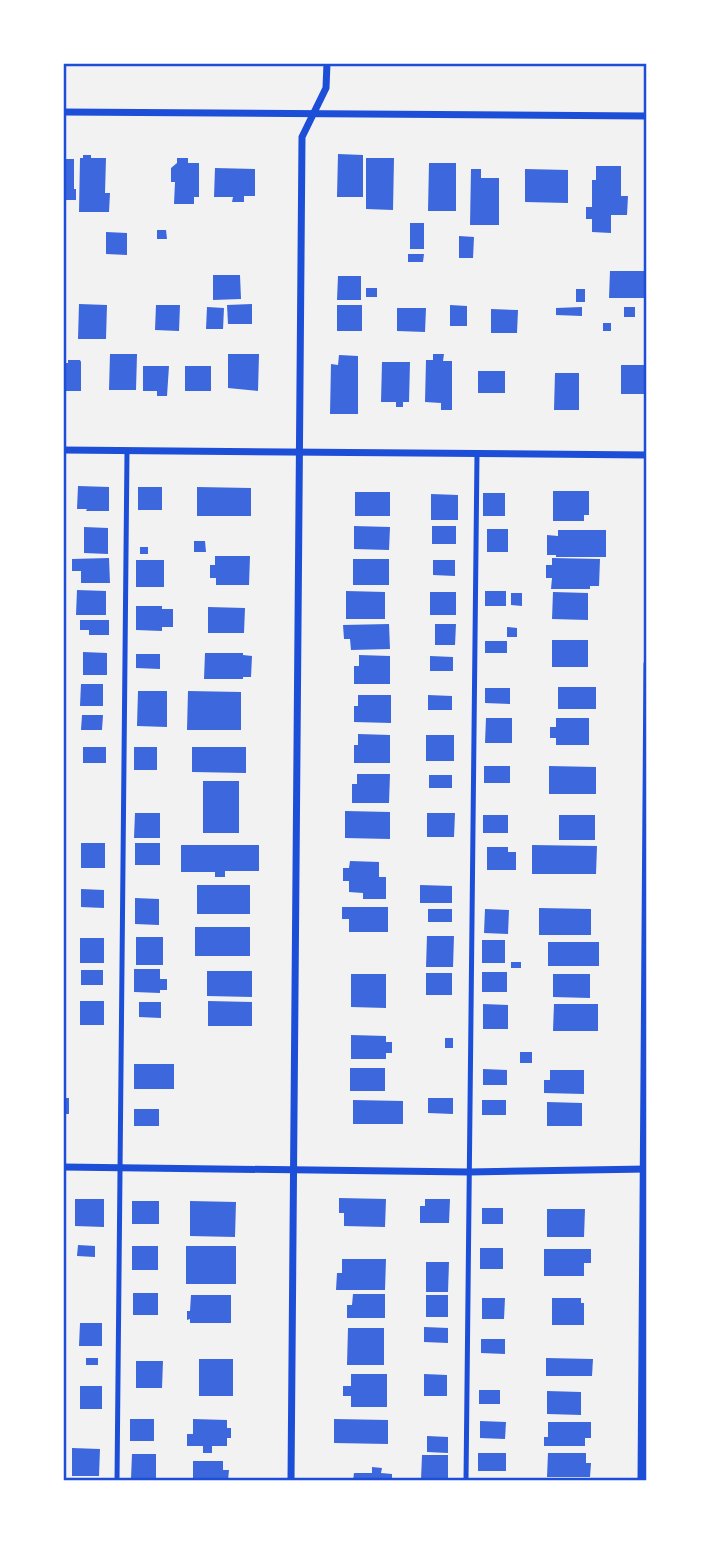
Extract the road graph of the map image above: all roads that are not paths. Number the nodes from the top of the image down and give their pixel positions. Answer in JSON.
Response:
{"nodes":[{"id":1,"x":327,"y":63,"type":"edge"},
{"id":2,"x":63,"y":112,"type":"edge"},
{"id":3,"x":314,"y":114,"type":"junction"},
{"id":4,"x":647,"y":116,"type":"edge"},
{"id":5,"x":63,"y":450,"type":"edge"},
{"id":6,"x":127,"y":451,"type":"junction"},
{"id":7,"x":300,"y":452,"type":"junction"},
{"id":8,"x":477,"y":454,"type":"junction"},
{"id":9,"x":647,"y":455,"type":"edge"},
{"id":10,"x":647,"y":664,"type":"edge"},
{"id":11,"x":63,"y":1167,"type":"edge"},
{"id":12,"x":119,"y":1168,"type":"junction"},
{"id":13,"x":645,"y":1169,"type":"edge"},
{"id":14,"x":292,"y":1170,"type":"junction"},
{"id":15,"x":469,"y":1172,"type":"junction"},
{"id":16,"x":117,"y":1481,"type":"edge"},
{"id":17,"x":291,"y":1481,"type":"edge"},
{"id":18,"x":466,"y":1481,"type":"edge"},
{"id":19,"x":641,"y":1481,"type":"edge"}],
"edges":[{"from":1,"to":3,"type":"street"},
{"from":2,"to":3,"type":"street"},
{"from":3,"to":4,"type":"street"},
{"from":3,"to":7,"type":"street"},
{"from":5,"to":6,"type":"street"},
{"from":6,"to":7,"type":"street"},
{"from":6,"to":12,"type":"lane"},
{"from":7,"to":8,"type":"street"},
{"from":7,"to":14,"type":"street"},
{"from":8,"to":9,"type":"street"},
{"from":8,"to":15,"type":"lane"},
{"from":10,"to":13,"type":"street"},
{"from":11,"to":12,"type":"street"},
{"from":12,"to":14,"type":"street"},
{"from":12,"to":16,"type":"lane"},
{"from":13,"to":15,"type":"street"},
{"from":13,"to":19,"type":"street"},
{"from":14,"to":15,"type":"street"},
{"from":14,"to":17,"type":"street"},
{"from":15,"to":18,"type":"lane"}]}
